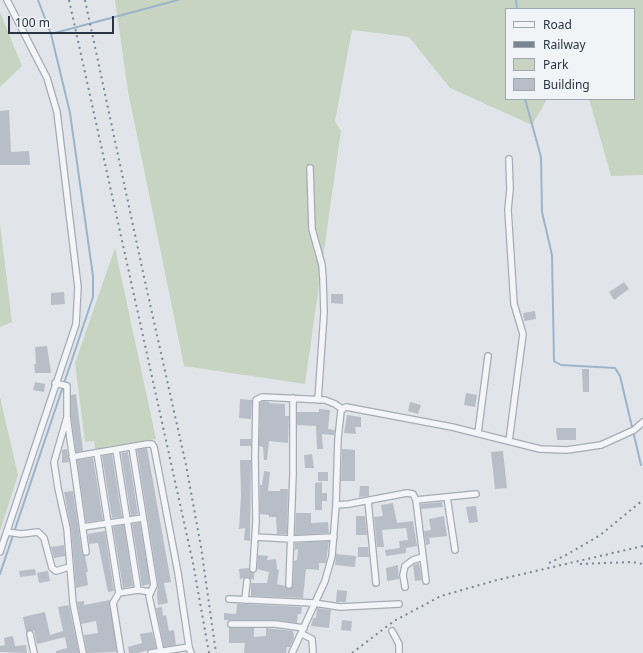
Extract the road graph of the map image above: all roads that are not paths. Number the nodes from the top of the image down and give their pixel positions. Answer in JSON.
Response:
{"nodes":[{"id":1,"x":7,"y":0,"type":"edge"},
{"id":2,"x":509,"y":159,"type":"dead end"},
{"id":3,"x":310,"y":168,"type":"dead end"},
{"id":4,"x":488,"y":356,"type":"dead end"},
{"id":5,"x":56,"y":383,"type":"junction"},
{"id":6,"x":293,"y":398,"type":"junction"},
{"id":7,"x":318,"y":400,"type":"junction"},
{"id":8,"x":342,"y":409,"type":"junction"},
{"id":9,"x":67,"y":417,"type":"junction"},
{"id":10,"x":643,"y":422,"type":"edge"},
{"id":11,"x":478,"y":433,"type":"junction"},
{"id":12,"x":509,"y":441,"type":"junction"},
{"id":13,"x":132,"y":447,"type":"junction"},
{"id":14,"x":116,"y":450,"type":"junction"},
{"id":15,"x":97,"y":453,"type":"junction"},
{"id":16,"x":72,"y":457,"type":"junction"},
{"id":17,"x":476,"y":494,"type":"dead end"},
{"id":18,"x":447,"y":497,"type":"junction"},
{"id":19,"x":416,"y":500,"type":"junction"},
{"id":20,"x":368,"y":501,"type":"junction"},
{"id":21,"x":336,"y":505,"type":"junction"},
{"id":22,"x":143,"y":518,"type":"junction"},
{"id":23,"x":127,"y":520,"type":"junction"},
{"id":24,"x":108,"y":523,"type":"junction"},
{"id":25,"x":83,"y":527,"type":"junction"},
{"id":26,"x":6,"y":532,"type":"junction"},
{"id":27,"x":255,"y":537,"type":"junction"},
{"id":28,"x":334,"y":537,"type":"junction"},
{"id":29,"x":291,"y":539,"type":"junction"},
{"id":30,"x":455,"y":550,"type":"dead end"},
{"id":31,"x":0,"y":552,"type":"edge"},
{"id":32,"x":86,"y":552,"type":"dead end"},
{"id":33,"x":423,"y":557,"type":"junction"},
{"id":34,"x":69,"y":567,"type":"junction"},
{"id":35,"x":253,"y":569,"type":"dead end"},
{"id":36,"x":247,"y":581,"type":"dead end"},
{"id":37,"x":426,"y":581,"type":"dead end"},
{"id":38,"x":376,"y":583,"type":"dead end"},
{"id":39,"x":289,"y":585,"type":"dead end"},
{"id":40,"x":405,"y":587,"type":"dead end"},
{"id":41,"x":138,"y":590,"type":"junction"},
{"id":42,"x":119,"y":592,"type":"junction"},
{"id":43,"x":151,"y":592,"type":"junction"},
{"id":44,"x":230,"y":599,"type":"dead end"},
{"id":45,"x":245,"y":600,"type":"junction"},
{"id":46,"x":314,"y":603,"type":"junction"},
{"id":47,"x":399,"y":604,"type":"dead end"},
{"id":48,"x":231,"y":624,"type":"dead end"},
{"id":49,"x":303,"y":631,"type":"junction"},
{"id":50,"x":392,"y":631,"type":"dead end"},
{"id":51,"x":30,"y":634,"type":"dead end"},
{"id":52,"x":190,"y":650,"type":"edge"},
{"id":53,"x":161,"y":652,"type":"junction"},
{"id":54,"x":34,"y":653,"type":"edge"},
{"id":55,"x":83,"y":653,"type":"edge"},
{"id":56,"x":120,"y":653,"type":"edge"},
{"id":57,"x":151,"y":653,"type":"edge"},
{"id":58,"x":292,"y":653,"type":"edge"},
{"id":59,"x":313,"y":653,"type":"edge"},
{"id":60,"x":400,"y":653,"type":"edge"}],
"edges":[{"from":1,"to":5,"type":"street"},
{"from":2,"to":12,"type":"street"},
{"from":3,"to":7,"type":"street"},
{"from":4,"to":11,"type":"street"},
{"from":5,"to":9,"type":"street"},
{"from":5,"to":26,"type":"street"},
{"from":6,"to":7,"type":"street"},
{"from":6,"to":27,"type":"street"},
{"from":6,"to":29,"type":"street"},
{"from":7,"to":8,"type":"street"},
{"from":8,"to":11,"type":"street"},
{"from":8,"to":21,"type":"street"},
{"from":9,"to":16,"type":"street"},
{"from":9,"to":34,"type":"street"},
{"from":10,"to":12,"type":"street"},
{"from":11,"to":12,"type":"street"},
{"from":13,"to":14,"type":"street"},
{"from":13,"to":22,"type":"street"},
{"from":13,"to":52,"type":"street"},
{"from":14,"to":15,"type":"street"},
{"from":14,"to":23,"type":"street"},
{"from":15,"to":16,"type":"street"},
{"from":15,"to":24,"type":"street"},
{"from":16,"to":25,"type":"street"},
{"from":17,"to":18,"type":"street"},
{"from":18,"to":19,"type":"street"},
{"from":18,"to":30,"type":"street"},
{"from":19,"to":20,"type":"street"},
{"from":19,"to":33,"type":"street"},
{"from":20,"to":21,"type":"street"},
{"from":20,"to":38,"type":"street"},
{"from":21,"to":28,"type":"street"},
{"from":22,"to":23,"type":"street"},
{"from":22,"to":43,"type":"street"},
{"from":23,"to":24,"type":"street"},
{"from":23,"to":41,"type":"street"},
{"from":24,"to":25,"type":"street"},
{"from":24,"to":42,"type":"street"},
{"from":25,"to":32,"type":"street"},
{"from":26,"to":31,"type":"street"},
{"from":26,"to":34,"type":"street"},
{"from":27,"to":29,"type":"street"},
{"from":27,"to":35,"type":"street"},
{"from":28,"to":29,"type":"street"},
{"from":28,"to":46,"type":"street"},
{"from":29,"to":39,"type":"street"},
{"from":33,"to":37,"type":"street"},
{"from":33,"to":40,"type":"street"},
{"from":34,"to":55,"type":"street"},
{"from":36,"to":45,"type":"street"},
{"from":41,"to":42,"type":"street"},
{"from":41,"to":43,"type":"street"},
{"from":42,"to":56,"type":"street"},
{"from":43,"to":53,"type":"street"},
{"from":44,"to":45,"type":"street"},
{"from":45,"to":46,"type":"street"},
{"from":46,"to":47,"type":"street"},
{"from":46,"to":49,"type":"street"},
{"from":48,"to":49,"type":"street"},
{"from":49,"to":58,"type":"street"},
{"from":49,"to":59,"type":"street"},
{"from":50,"to":60,"type":"street"},
{"from":51,"to":54,"type":"street"},
{"from":52,"to":53,"type":"street"},
{"from":53,"to":57,"type":"street"}]}
